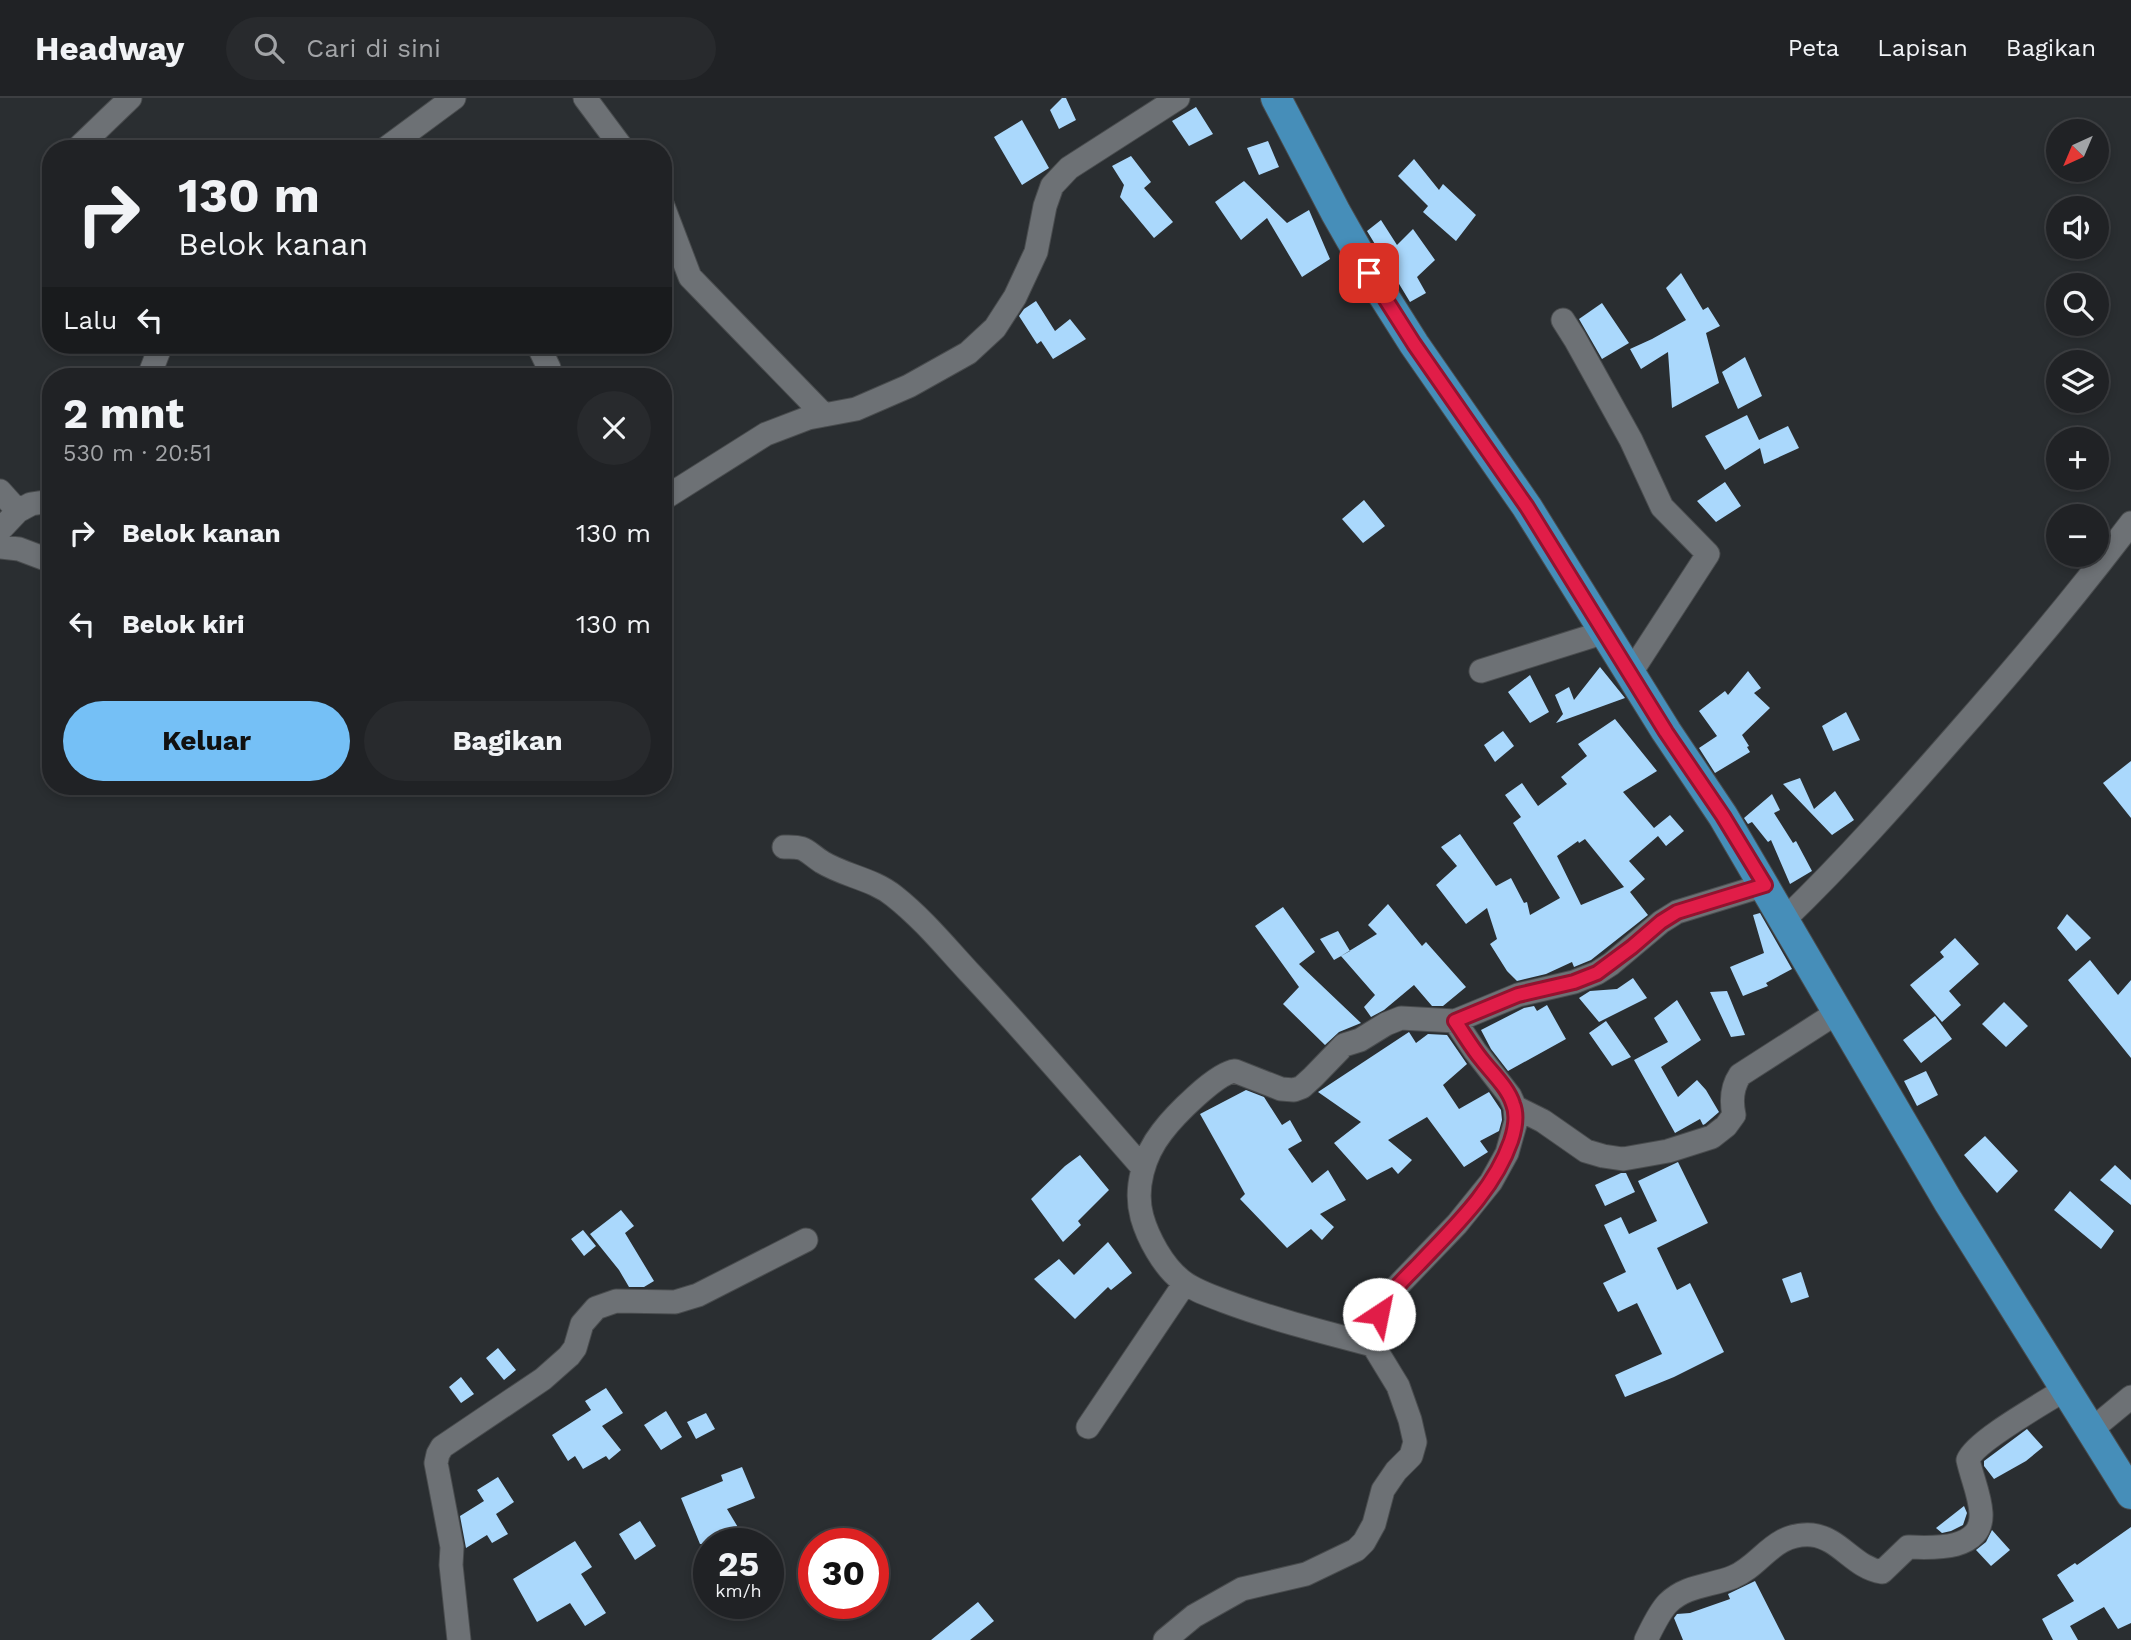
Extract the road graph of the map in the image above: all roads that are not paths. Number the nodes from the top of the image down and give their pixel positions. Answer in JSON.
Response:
{"nodes":[{"id":1,"x":130,"y":98,"type":"edge"},
{"id":2,"x":585,"y":98,"type":"edge"},
{"id":3,"x":1178,"y":98,"type":"edge"},
{"id":4,"x":1276,"y":98,"type":"edge"},
{"id":5,"x":449,"y":99,"type":"edge"},
{"id":6,"x":86,"y":140,"type":"edge"},
{"id":7,"x":411,"y":140,"type":"edge"},
{"id":8,"x":616,"y":140,"type":"edge"},
{"id":9,"x":672,"y":230,"type":"edge"},
{"id":10,"x":1563,"y":320,"type":"dead end"},
{"id":11,"x":824,"y":415,"type":"junction"},
{"id":12,"x":0,"y":491,"type":"edge"},
{"id":13,"x":672,"y":493,"type":"edge"},
{"id":14,"x":42,"y":502,"type":"edge"},
{"id":15,"x":18,"y":512,"type":"junction"},
{"id":16,"x":2131,"y":523,"type":"edge"},
{"id":17,"x":0,"y":530,"type":"edge"},
{"id":18,"x":0,"y":547,"type":"edge"},
{"id":19,"x":42,"y":558,"type":"edge"},
{"id":20,"x":1605,"y":632,"type":"junction"},
{"id":21,"x":1481,"y":671,"type":"dead end"},
{"id":22,"x":1630,"y":674,"type":"junction"},
{"id":23,"x":784,"y":847,"type":"dead end"},
{"id":24,"x":1765,"y":885,"type":"junction"},
{"id":25,"x":1785,"y":919,"type":"junction"},
{"id":26,"x":1838,"y":1012,"type":"junction"},
{"id":27,"x":1455,"y":1021,"type":"junction"},
{"id":28,"x":1515,"y":1107,"type":"junction"},
{"id":29,"x":1143,"y":1168,"type":"junction"},
{"id":30,"x":806,"y":1240,"type":"dead end"},
{"id":31,"x":1185,"y":1283,"type":"junction"},
{"id":32,"x":1373,"y":1345,"type":"junction"},
{"id":33,"x":2064,"y":1390,"type":"junction"},
{"id":34,"x":2131,"y":1397,"type":"edge"},
{"id":35,"x":1088,"y":1427,"type":"dead end"},
{"id":36,"x":2090,"y":1431,"type":"junction"},
{"id":37,"x":2131,"y":1494,"type":"edge"},
{"id":38,"x":459,"y":1640,"type":"edge"},
{"id":39,"x":1165,"y":1640,"type":"edge"},
{"id":40,"x":1646,"y":1640,"type":"edge"}],
"edges":[{"from":1,"to":6,"type":"street"},
{"from":2,"to":8,"type":"street"},
{"from":3,"to":11,"type":"street"},
{"from":4,"to":20,"type":"main road"},
{"from":5,"to":7,"type":"street"},
{"from":9,"to":11,"type":"street"},
{"from":10,"to":22,"type":"street"},
{"from":11,"to":13,"type":"street"},
{"from":12,"to":15,"type":"street"},
{"from":14,"to":15,"type":"street"},
{"from":15,"to":17,"type":"street"},
{"from":16,"to":25,"type":"street"},
{"from":18,"to":19,"type":"street"},
{"from":20,"to":21,"type":"street"},
{"from":20,"to":22,"type":"main road"},
{"from":22,"to":24,"type":"main road"},
{"from":23,"to":29,"type":"street"},
{"from":24,"to":25,"type":"main road"},
{"from":24,"to":27,"type":"street"},
{"from":25,"to":26,"type":"main road"},
{"from":26,"to":28,"type":"street"},
{"from":26,"to":33,"type":"main road"},
{"from":27,"to":28,"type":"street"},
{"from":27,"to":29,"type":"street"},
{"from":28,"to":32,"type":"street"},
{"from":29,"to":31,"type":"street"},
{"from":30,"to":38,"type":"street"},
{"from":31,"to":32,"type":"street"},
{"from":31,"to":35,"type":"street"},
{"from":32,"to":39,"type":"street"},
{"from":33,"to":36,"type":"main road"},
{"from":33,"to":40,"type":"street"},
{"from":34,"to":36,"type":"street"},
{"from":36,"to":37,"type":"main road"}]}
